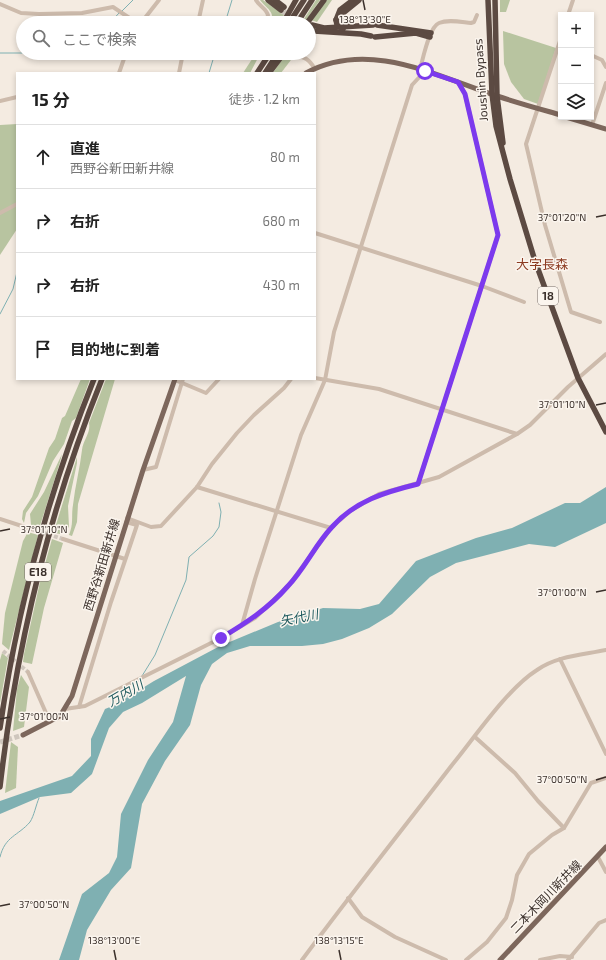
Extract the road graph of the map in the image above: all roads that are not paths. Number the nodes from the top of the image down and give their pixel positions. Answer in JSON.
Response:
{"nodes":[{"id":1,"x":159,"y":0,"type":"edge"},
{"id":2,"x":203,"y":0,"type":"edge"},
{"id":3,"x":256,"y":0,"type":"edge"},
{"id":4,"x":268,"y":0,"type":"edge"},
{"id":5,"x":275,"y":0,"type":"edge"},
{"id":6,"x":296,"y":0,"type":"edge"},
{"id":7,"x":304,"y":0,"type":"edge"},
{"id":8,"x":312,"y":0,"type":"edge"},
{"id":9,"x":324,"y":0,"type":"edge"},
{"id":10,"x":353,"y":0,"type":"edge"},
{"id":11,"x":360,"y":0,"type":"edge"},
{"id":12,"x":488,"y":0,"type":"edge"},
{"id":13,"x":495,"y":0,"type":"edge"},
{"id":14,"x":573,"y":0,"type":"edge"},
{"id":15,"x":0,"y":4,"type":"edge"},
{"id":16,"x":569,"y":12,"type":"edge"},
{"id":17,"x":477,"y":15,"type":"dead end"},
{"id":18,"x":126,"y":16,"type":"edge"},
{"id":19,"x":146,"y":16,"type":"edge"},
{"id":20,"x":200,"y":16,"type":"edge"},
{"id":21,"x":268,"y":16,"type":"edge"},
{"id":22,"x":287,"y":16,"type":"edge"},
{"id":23,"x":294,"y":16,"type":"edge"},
{"id":24,"x":302,"y":16,"type":"edge"},
{"id":25,"x":315,"y":16,"type":"edge"},
{"id":26,"x":357,"y":26,"type":"junction"},
{"id":27,"x":316,"y":27,"type":"edge"},
{"id":28,"x":316,"y":31,"type":"edge"},
{"id":29,"x":361,"y":34,"type":"junction"},
{"id":30,"x":431,"y":35,"type":"junction"},
{"id":31,"x":559,"y":48,"type":"edge"},
{"id":32,"x":594,"y":56,"type":"edge"},
{"id":33,"x":124,"y":60,"type":"edge"},
{"id":34,"x":182,"y":60,"type":"edge"},
{"id":35,"x":262,"y":60,"type":"edge"},
{"id":36,"x":265,"y":60,"type":"edge"},
{"id":37,"x":273,"y":60,"type":"edge"},
{"id":38,"x":279,"y":60,"type":"edge"},
{"id":39,"x":309,"y":60,"type":"edge"},
{"id":40,"x":606,"y":66,"type":"edge"},
{"id":41,"x":314,"y":69,"type":"junction"},
{"id":42,"x":422,"y":70,"type":"junction"},
{"id":43,"x":119,"y":72,"type":"edge"},
{"id":44,"x":179,"y":72,"type":"edge"},
{"id":45,"x":256,"y":72,"type":"edge"},
{"id":46,"x":257,"y":72,"type":"edge"},
{"id":47,"x":266,"y":72,"type":"edge"},
{"id":48,"x":270,"y":72,"type":"edge"},
{"id":49,"x":308,"y":72,"type":"edge"},
{"id":50,"x":458,"y":82,"type":"junction"},
{"id":51,"x":606,"y":83,"type":"edge"},
{"id":52,"x":495,"y":95,"type":"junction"},
{"id":53,"x":16,"y":98,"type":"edge"},
{"id":54,"x":0,"y":102,"type":"edge"},
{"id":55,"x":539,"y":109,"type":"junction"},
{"id":56,"x":558,"y":115,"type":"edge"},
{"id":57,"x":576,"y":120,"type":"edge"},
{"id":58,"x":592,"y":125,"type":"junction"},
{"id":59,"x":606,"y":129,"type":"edge"},
{"id":60,"x":16,"y":205,"type":"edge"},
{"id":61,"x":0,"y":213,"type":"edge"},
{"id":62,"x":316,"y":233,"type":"edge"},
{"id":63,"x":361,"y":248,"type":"junction"},
{"id":64,"x":482,"y":286,"type":"junction"},
{"id":65,"x":524,"y":302,"type":"dead end"},
{"id":66,"x":600,"y":322,"type":"dead end"},
{"id":67,"x":606,"y":354,"type":"edge"},
{"id":68,"x":316,"y":378,"type":"edge"},
{"id":69,"x":578,"y":378,"type":"junction"},
{"id":70,"x":94,"y":380,"type":"edge"},
{"id":71,"x":102,"y":380,"type":"edge"},
{"id":72,"x":175,"y":380,"type":"edge"},
{"id":73,"x":218,"y":380,"type":"edge"},
{"id":74,"x":290,"y":380,"type":"edge"},
{"id":75,"x":325,"y":380,"type":"junction"},
{"id":76,"x":182,"y":381,"type":"edge"},
{"id":77,"x":442,"y":409,"type":"junction"},
{"id":78,"x":606,"y":431,"type":"edge"},
{"id":79,"x":517,"y":434,"type":"junction"},
{"id":80,"x":143,"y":470,"type":"junction"},
{"id":81,"x":418,"y":484,"type":"junction"},
{"id":82,"x":197,"y":487,"type":"junction"},
{"id":83,"x":276,"y":510,"type":"junction"},
{"id":84,"x":0,"y":519,"type":"edge"},
{"id":85,"x":126,"y":520,"type":"junction"},
{"id":86,"x":331,"y":528,"type":"junction"},
{"id":87,"x":31,"y":529,"type":"tunnel mouth"},
{"id":88,"x":63,"y":539,"type":"tunnel mouth"},
{"id":89,"x":115,"y":556,"type":"junction"},
{"id":90,"x":125,"y":559,"type":"junction"},
{"id":91,"x":242,"y":626,"type":"junction"},
{"id":92,"x":606,"y":650,"type":"edge"},
{"id":93,"x":560,"y":659,"type":"junction"},
{"id":94,"x":28,"y":672,"type":"tunnel mouth"},
{"id":95,"x":79,"y":707,"type":"junction"},
{"id":96,"x":65,"y":709,"type":"junction"},
{"id":97,"x":50,"y":722,"type":"junction"},
{"id":98,"x":0,"y":728,"type":"edge"},
{"id":99,"x":23,"y":735,"type":"tunnel mouth"},
{"id":100,"x":475,"y":737,"type":"junction"},
{"id":101,"x":606,"y":754,"type":"edge"},
{"id":102,"x":606,"y":778,"type":"edge"},
{"id":103,"x":0,"y":787,"type":"edge"},
{"id":104,"x":564,"y":828,"type":"junction"},
{"id":105,"x":606,"y":847,"type":"edge"},
{"id":106,"x":598,"y":857,"type":"junction"},
{"id":107,"x":606,"y":872,"type":"edge"},
{"id":108,"x":348,"y":898,"type":"junction"},
{"id":109,"x":606,"y":920,"type":"edge"},
{"id":110,"x":572,"y":957,"type":"junction"},
{"id":111,"x":302,"y":960,"type":"edge"},
{"id":112,"x":446,"y":960,"type":"edge"},
{"id":113,"x":466,"y":960,"type":"edge"},
{"id":114,"x":500,"y":960,"type":"edge"},
{"id":115,"x":540,"y":960,"type":"edge"},
{"id":116,"x":568,"y":960,"type":"edge"}],
"edges":[{"from":1,"to":19,"type":"street"},
{"from":2,"to":20,"type":"street"},
{"from":3,"to":21,"type":"street"},
{"from":4,"to":5,"type":"highway"},
{"from":6,"to":22,"type":"highway"},
{"from":7,"to":23,"type":"highway"},
{"from":8,"to":24,"type":"highway"},
{"from":9,"to":25,"type":"highway"},
{"from":10,"to":29,"type":"highway","bridge":true},
{"from":11,"to":26,"type":"highway"},
{"from":12,"to":52,"type":"highway","name":"Joushin Bypass","number":"18"},
{"from":13,"to":52,"type":"highway","name":"Joushin Bypass","number":"18"},
{"from":14,"to":16,"type":"street"},
{"from":15,"to":18,"type":"street"},
{"from":17,"to":30,"type":"street"},
{"from":26,"to":27,"type":"highway"},
{"from":26,"to":30,"type":"highway"},
{"from":28,"to":29,"type":"highway"},
{"from":29,"to":30,"type":"highway"},
{"from":30,"to":42,"type":"street"},
{"from":31,"to":55,"type":"street"},
{"from":32,"to":40,"type":"street"},
{"from":33,"to":43,"type":"street"},
{"from":34,"to":44,"type":"street"},
{"from":35,"to":45,"type":"highway"},
{"from":36,"to":46,"type":"highway"},
{"from":37,"to":47,"type":"highway"},
{"from":38,"to":48,"type":"highway"},
{"from":39,"to":41,"type":"street"},
{"from":41,"to":42,"type":"main road"},
{"from":41,"to":49,"type":"main road"},
{"from":42,"to":50,"type":"main road"},
{"from":42,"to":63,"type":"street"},
{"from":50,"to":52,"type":"main road"},
{"from":50,"to":64,"type":"street"},
{"from":51,"to":58,"type":"street"},
{"from":52,"to":55,"type":"main road"},
{"from":52,"to":69,"type":"highway","name":"Joushin Bypass","number":"18"},
{"from":53,"to":54,"type":"street"},
{"from":55,"to":56,"type":"main road"},
{"from":55,"to":66,"type":"street"},
{"from":57,"to":58,"type":"main road"},
{"from":58,"to":59,"type":"main road"},
{"from":60,"to":61,"type":"street"},
{"from":62,"to":63,"type":"street"},
{"from":63,"to":64,"type":"street"},
{"from":63,"to":75,"type":"street"},
{"from":64,"to":65,"type":"street"},
{"from":64,"to":77,"type":"street"},
{"from":67,"to":69,"type":"street"},
{"from":68,"to":75,"type":"street"},
{"from":69,"to":78,"type":"highway","name":"Joushin Bypass","number":"18"},
{"from":69,"to":79,"type":"street"},
{"from":70,"to":98,"type":"highway","number":"E18"},
{"from":71,"to":103,"type":"highway","number":"E18"},
{"from":72,"to":76,"type":"street"},
{"from":72,"to":80,"type":"main road","name":"西野谷新田新井線"},
{"from":73,"to":76,"type":"street"},
{"from":74,"to":82,"type":"street"},
{"from":75,"to":77,"type":"street"},
{"from":75,"to":83,"type":"street"},
{"from":76,"to":80,"type":"street"},
{"from":77,"to":79,"type":"street"},
{"from":77,"to":81,"type":"street"},
{"from":79,"to":81,"type":"street"},
{"from":80,"to":85,"type":"main road","name":"西野谷新田新井線"},
{"from":81,"to":86,"type":"street"},
{"from":82,"to":83,"type":"street"},
{"from":82,"to":85,"type":"street"},
{"from":83,"to":86,"type":"street"},
{"from":83,"to":91,"type":"street"},
{"from":84,"to":87,"type":"street"},
{"from":85,"to":89,"type":"main road","name":"西野谷新田新井線"},
{"from":85,"to":90,"type":"street"},
{"from":86,"to":91,"type":"street"},
{"from":88,"to":89,"type":"street"},
{"from":89,"to":90,"type":"street"},
{"from":89,"to":96,"type":"main road","name":"西野谷新田新井線"},
{"from":90,"to":95,"type":"street"},
{"from":91,"to":95,"type":"street"},
{"from":92,"to":93,"type":"street"},
{"from":93,"to":100,"type":"street"},
{"from":93,"to":101,"type":"street"},
{"from":94,"to":97,"type":"street"},
{"from":95,"to":96,"type":"street"},
{"from":96,"to":97,"type":"main road","name":"西野谷新田新井線"},
{"from":97,"to":99,"type":"main road","name":"西野谷新田新井線"},
{"from":100,"to":104,"type":"street"},
{"from":100,"to":108,"type":"street"},
{"from":102,"to":104,"type":"street"},
{"from":104,"to":113,"type":"street"},
{"from":105,"to":106,"type":"main road","name":"二本木岡川新井線"},
{"from":106,"to":107,"type":"street"},
{"from":106,"to":114,"type":"main road","name":"二本木岡川新井線"},
{"from":108,"to":111,"type":"street"},
{"from":108,"to":112,"type":"street"},
{"from":109,"to":110,"type":"street"},
{"from":110,"to":115,"type":"street"},
{"from":110,"to":116,"type":"street"}]}
